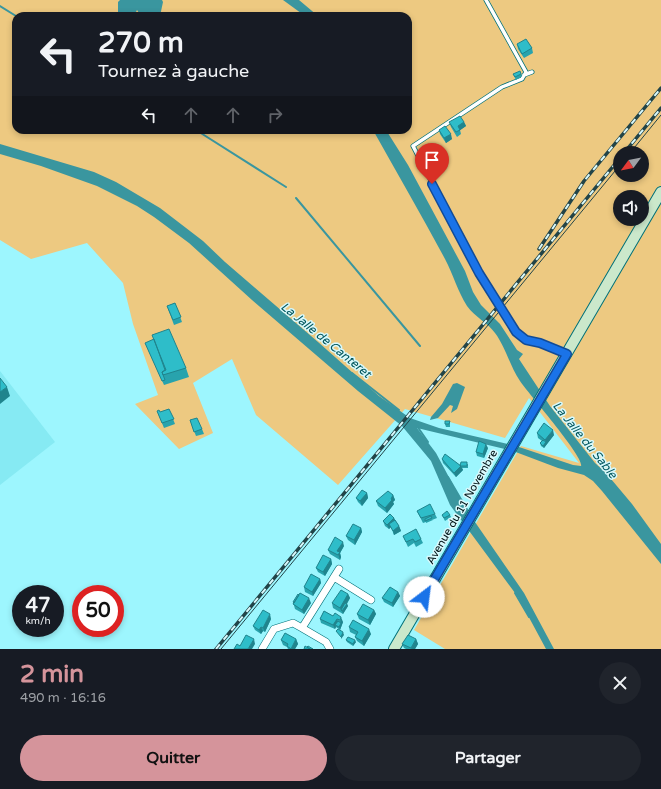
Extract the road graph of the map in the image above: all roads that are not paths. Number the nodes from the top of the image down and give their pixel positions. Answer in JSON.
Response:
{"nodes":[{"id":1,"x":486,"y":0,"type":"edge"},
{"id":2,"x":532,"y":72,"type":"dead end"},
{"id":3,"x":524,"y":75,"type":"junction"},
{"id":4,"x":661,"y":192,"type":"edge"},
{"id":5,"x":567,"y":354,"type":"junction"},
{"id":6,"x":339,"y":569,"type":"dead end"},
{"id":7,"x":334,"y":577,"type":"junction"},
{"id":8,"x":371,"y":600,"type":"dead end"},
{"id":9,"x":302,"y":628,"type":"junction"},
{"id":10,"x":262,"y":649,"type":"edge"},
{"id":11,"x":330,"y":649,"type":"edge"},
{"id":12,"x":394,"y":649,"type":"edge"}],
"edges":[{"from":1,"to":3,"type":"lane"},
{"from":2,"to":3,"type":"lane"},
{"from":3,"to":5,"type":"lane"},
{"from":4,"to":5,"type":"main road","name":"Avenue du 11 Novembre"},
{"from":5,"to":12,"type":"main road","name":"Avenue du 11 Novembre"},
{"from":6,"to":7,"type":"street"},
{"from":7,"to":8,"type":"street"},
{"from":7,"to":9,"type":"street"},
{"from":9,"to":10,"type":"street"},
{"from":9,"to":11,"type":"street"}]}
